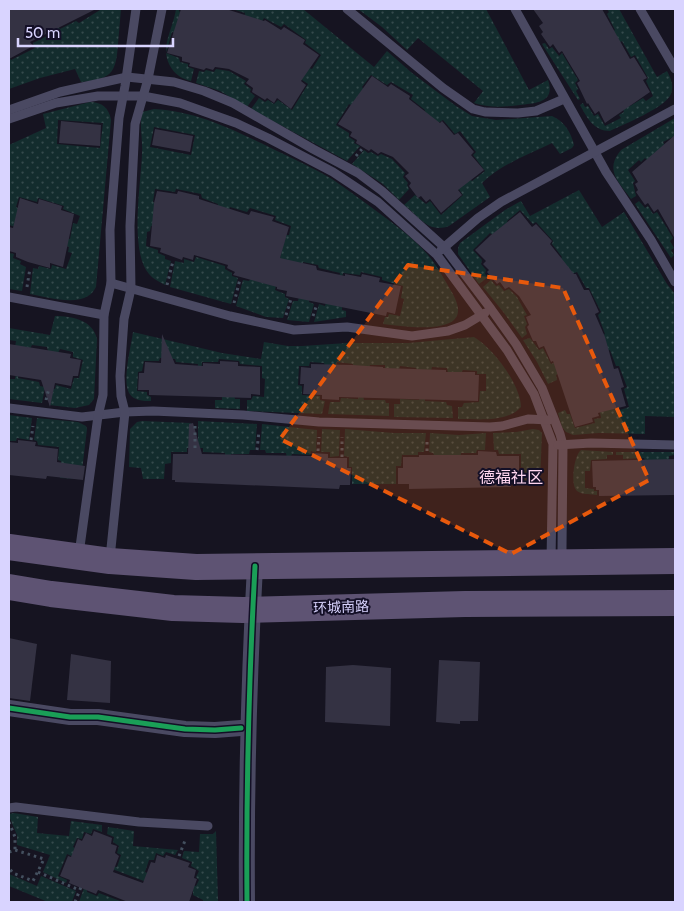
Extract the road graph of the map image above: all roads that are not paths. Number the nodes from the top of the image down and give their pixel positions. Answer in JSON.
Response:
{"nodes":[{"id":1,"x":136,"y":9,"type":"edge"},
{"id":2,"x":162,"y":9,"type":"edge"},
{"id":3,"x":347,"y":9,"type":"edge"},
{"id":4,"x":515,"y":9,"type":"edge"},
{"id":5,"x":640,"y":9,"type":"edge"},
{"id":6,"x":675,"y":69,"type":"edge"},
{"id":7,"x":126,"y":77,"type":"junction"},
{"id":8,"x":148,"y":79,"type":"junction"},
{"id":9,"x":123,"y":96,"type":"junction"},
{"id":10,"x":142,"y":96,"type":"junction"},
{"id":11,"x":564,"y":99,"type":"junction"},
{"id":12,"x":675,"y":109,"type":"edge"},
{"id":13,"x":9,"y":110,"type":"edge"},
{"id":14,"x":9,"y":119,"type":"edge"},
{"id":15,"x":595,"y":153,"type":"junction"},
{"id":16,"x":444,"y":247,"type":"junction"},
{"id":17,"x":437,"y":254,"type":"junction"},
{"id":18,"x":111,"y":282,"type":"junction"},
{"id":19,"x":675,"y":282,"type":"edge"},
{"id":20,"x":131,"y":289,"type":"junction"},
{"id":21,"x":9,"y":297,"type":"edge"},
{"id":22,"x":491,"y":309,"type":"junction"},
{"id":23,"x":481,"y":315,"type":"junction"},
{"id":24,"x":104,"y":316,"type":"junction"},
{"id":25,"x":9,"y":408,"type":"edge"},
{"id":26,"x":124,"y":412,"type":"junction"},
{"id":27,"x":98,"y":416,"type":"junction"},
{"id":28,"x":550,"y":420,"type":"junction"},
{"id":29,"x":553,"y":444,"type":"junction"},
{"id":30,"x":563,"y":445,"type":"junction"},
{"id":31,"x":675,"y":445,"type":"edge"},
{"id":32,"x":9,"y":547,"type":"edge"},
{"id":33,"x":78,"y":557,"type":"junction"},
{"id":34,"x":110,"y":561,"type":"junction"},
{"id":35,"x":675,"y":561,"type":"edge"},
{"id":36,"x":558,"y":562,"type":"junction"},
{"id":37,"x":249,"y":566,"type":"junction"},
{"id":38,"x":196,"y":567,"type":"junction"},
{"id":39,"x":9,"y":587,"type":"edge"},
{"id":40,"x":675,"y":603,"type":"edge"},
{"id":41,"x":196,"y":609,"type":"junction"},
{"id":42,"x":248,"y":610,"type":"junction"},
{"id":43,"x":9,"y":708,"type":"edge"},
{"id":44,"x":241,"y":728,"type":"junction"},
{"id":45,"x":9,"y":808,"type":"edge"},
{"id":46,"x":208,"y":826,"type":"dead end"},
{"id":47,"x":239,"y":902,"type":"edge"},
{"id":48,"x":247,"y":902,"type":"edge"}],
"edges":[{"from":1,"to":7,"type":"lane"},
{"from":2,"to":8,"type":"lane"},
{"from":3,"to":11,"type":"lane"},
{"from":4,"to":11,"type":"lane"},
{"from":5,"to":6,"type":"lane"},
{"from":7,"to":8,"type":"lane"},
{"from":7,"to":9,"type":"lane"},
{"from":7,"to":13,"type":"lane"},
{"from":8,"to":10,"type":"lane"},
{"from":8,"to":16,"type":"lane"},
{"from":9,"to":10,"type":"lane"},
{"from":9,"to":14,"type":"lane"},
{"from":9,"to":18,"type":"lane"},
{"from":10,"to":17,"type":"lane"},
{"from":10,"to":20,"type":"lane"},
{"from":11,"to":15,"type":"lane"},
{"from":12,"to":15,"type":"lane"},
{"from":15,"to":16,"type":"lane"},
{"from":15,"to":19,"type":"lane"},
{"from":16,"to":17,"type":"lane"},
{"from":16,"to":22,"type":"lane"},
{"from":17,"to":23,"type":"lane"},
{"from":18,"to":20,"type":"lane"},
{"from":18,"to":24,"type":"lane"},
{"from":20,"to":23,"type":"lane"},
{"from":20,"to":26,"type":"lane"},
{"from":21,"to":24,"type":"lane"},
{"from":22,"to":23,"type":"lane"},
{"from":22,"to":28,"type":"lane"},
{"from":23,"to":28,"type":"lane"},
{"from":24,"to":27,"type":"lane"},
{"from":25,"to":27,"type":"lane"},
{"from":26,"to":27,"type":"lane"},
{"from":26,"to":28,"type":"lane"},
{"from":26,"to":34,"type":"lane"},
{"from":27,"to":33,"type":"lane"},
{"from":28,"to":29,"type":"lane"},
{"from":28,"to":30,"type":"lane"},
{"from":29,"to":30,"type":"lane"},
{"from":29,"to":36,"type":"lane"},
{"from":30,"to":31,"type":"lane"},
{"from":30,"to":36,"type":"lane"},
{"from":32,"to":33,"type":"main road"},
{"from":33,"to":34,"type":"main road"},
{"from":34,"to":38,"type":"main road"},
{"from":35,"to":36,"type":"main road"},
{"from":36,"to":37,"type":"main road"},
{"from":37,"to":38,"type":"main road"},
{"from":37,"to":42,"type":"street"},
{"from":38,"to":41,"type":"main road"},
{"from":39,"to":41,"type":"main road","name":"环城南路"},
{"from":40,"to":42,"type":"main road","name":"环城南路"},
{"from":41,"to":42,"type":"main road","name":"环城南路"},
{"from":42,"to":44,"type":"street"},
{"from":42,"to":48,"type":"street"},
{"from":43,"to":44,"type":"street"},
{"from":44,"to":47,"type":"street"},
{"from":45,"to":46,"type":"lane"}]}
